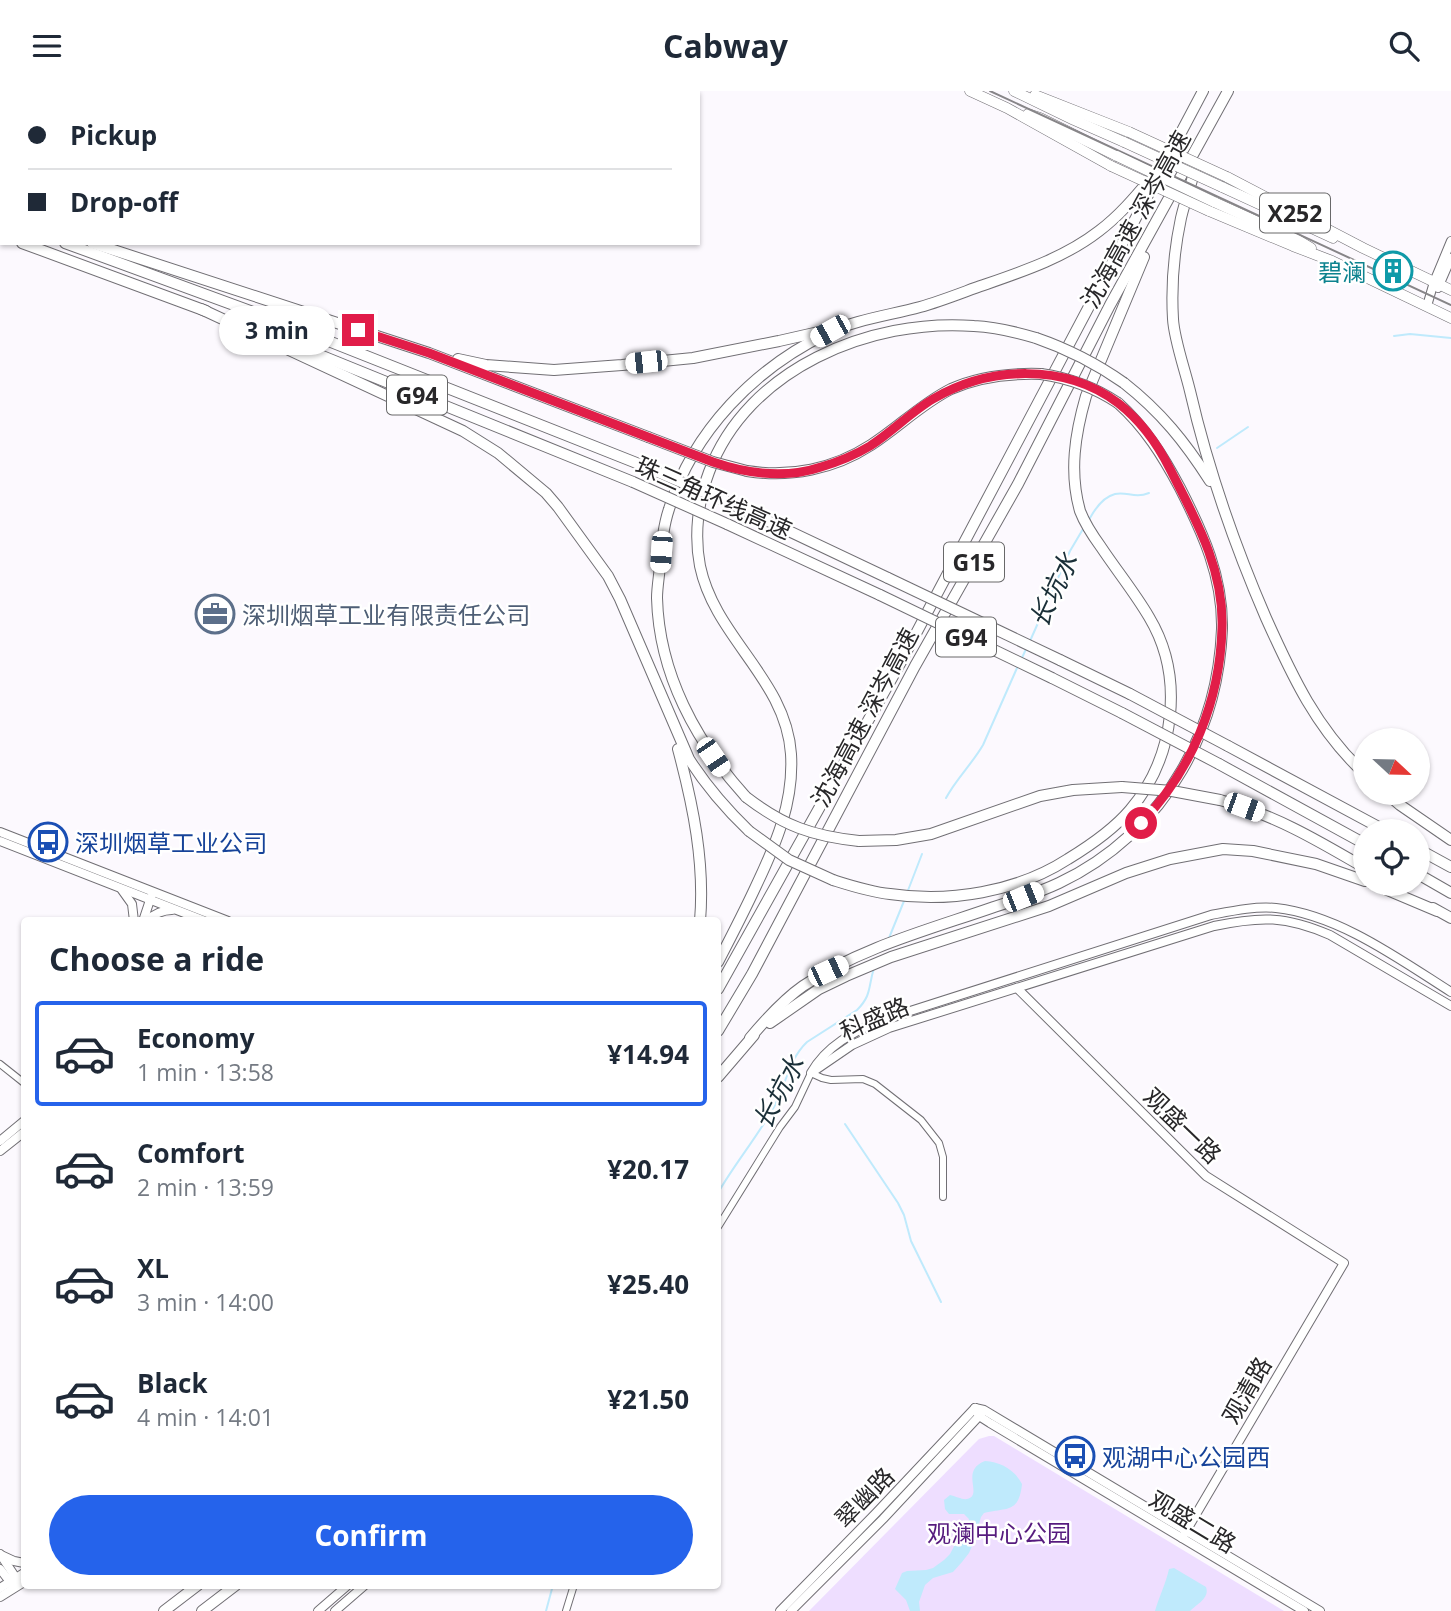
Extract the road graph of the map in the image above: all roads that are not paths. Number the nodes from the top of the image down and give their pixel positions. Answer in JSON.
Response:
{"nodes":[{"id":1,"x":971,"y":91,"type":"edge"},
{"id":2,"x":1014,"y":91,"type":"edge"},
{"id":3,"x":1024,"y":91,"type":"edge"},
{"id":4,"x":1203,"y":91,"type":"edge"},
{"id":5,"x":1228,"y":91,"type":"edge"},
{"id":6,"x":1007,"y":108,"type":"junction"},
{"id":7,"x":1218,"y":111,"type":"junction"},
{"id":8,"x":1180,"y":135,"type":"junction"},
{"id":9,"x":1212,"y":207,"type":"junction"},
{"id":10,"x":1164,"y":209,"type":"junction"},
{"id":11,"x":1451,"y":241,"type":"edge"},
{"id":12,"x":27,"y":245,"type":"edge"},
{"id":13,"x":70,"y":245,"type":"edge"},
{"id":14,"x":98,"y":245,"type":"edge"},
{"id":15,"x":1363,"y":248,"type":"junction"},
{"id":16,"x":1451,"y":258,"type":"edge"},
{"id":17,"x":1437,"y":283,"type":"junction"},
{"id":18,"x":1451,"y":290,"type":"edge"},
{"id":19,"x":1427,"y":306,"type":"junction"},
{"id":20,"x":201,"y":309,"type":"junction"},
{"id":21,"x":1451,"y":318,"type":"edge"},
{"id":22,"x":866,"y":320,"type":"junction"},
{"id":23,"x":429,"y":353,"type":"junction"},
{"id":24,"x":1217,"y":492,"type":"junction"},
{"id":25,"x":668,"y":713,"type":"junction"},
{"id":26,"x":1353,"y":762,"type":"edge"},
{"id":27,"x":1399,"y":805,"type":"edge"},
{"id":28,"x":1364,"y":819,"type":"edge"},
{"id":29,"x":0,"y":832,"type":"edge"},
{"id":30,"x":1353,"y":837,"type":"edge"},
{"id":31,"x":1451,"y":840,"type":"edge"},
{"id":32,"x":0,"y":841,"type":"edge"},
{"id":33,"x":1430,"y":856,"type":"edge"},
{"id":34,"x":1353,"y":861,"type":"edge"},
{"id":35,"x":1451,"y":867,"type":"edge"},
{"id":36,"x":1353,"y":877,"type":"edge"},
{"id":37,"x":1430,"y":881,"type":"edge"},
{"id":38,"x":117,"y":886,"type":"junction"},
{"id":39,"x":1451,"y":893,"type":"edge"},
{"id":40,"x":149,"y":896,"type":"junction"},
{"id":41,"x":1401,"y":896,"type":"edge"},
{"id":42,"x":1412,"y":896,"type":"edge"},
{"id":43,"x":181,"y":911,"type":"junction"},
{"id":44,"x":1437,"y":911,"type":"junction"},
{"id":45,"x":135,"y":917,"type":"edge"},
{"id":46,"x":137,"y":917,"type":"edge"},
{"id":47,"x":146,"y":917,"type":"edge"},
{"id":48,"x":151,"y":917,"type":"edge"},
{"id":49,"x":195,"y":917,"type":"edge"},
{"id":50,"x":215,"y":917,"type":"edge"},
{"id":51,"x":700,"y":917,"type":"edge"},
{"id":52,"x":1451,"y":918,"type":"edge"},
{"id":53,"x":721,"y":957,"type":"edge"},
{"id":54,"x":721,"y":984,"type":"edge"},
{"id":55,"x":1017,"y":988,"type":"junction"},
{"id":56,"x":1451,"y":992,"type":"edge"},
{"id":57,"x":1451,"y":1006,"type":"edge"},
{"id":58,"x":721,"y":1026,"type":"edge"},
{"id":59,"x":750,"y":1038,"type":"junction"},
{"id":60,"x":0,"y":1064,"type":"edge"},
{"id":61,"x":721,"y":1073,"type":"edge"},
{"id":62,"x":811,"y":1073,"type":"junction"},
{"id":63,"x":21,"y":1081,"type":"edge"},
{"id":64,"x":21,"y":1123,"type":"edge"},
{"id":65,"x":21,"y":1134,"type":"edge"},
{"id":66,"x":0,"y":1140,"type":"edge"},
{"id":67,"x":0,"y":1151,"type":"edge"},
{"id":68,"x":943,"y":1197,"type":"dead end"},
{"id":69,"x":721,"y":1222,"type":"edge"},
{"id":70,"x":1344,"y":1263,"type":"joint"},
{"id":71,"x":980,"y":1412,"type":"junction"},
{"id":72,"x":1184,"y":1534,"type":"junction"},
{"id":73,"x":0,"y":1554,"type":"edge"},
{"id":74,"x":21,"y":1562,"type":"edge"},
{"id":75,"x":0,"y":1569,"type":"edge"},
{"id":76,"x":16,"y":1582,"type":"edge"},
{"id":77,"x":0,"y":1588,"type":"edge"},
{"id":78,"x":193,"y":1589,"type":"edge"},
{"id":79,"x":231,"y":1589,"type":"edge"},
{"id":80,"x":344,"y":1589,"type":"edge"},
{"id":81,"x":360,"y":1589,"type":"edge"},
{"id":82,"x":573,"y":1589,"type":"edge"},
{"id":83,"x":0,"y":1597,"type":"edge"},
{"id":84,"x":323,"y":1610,"type":"edge"},
{"id":85,"x":164,"y":1611,"type":"edge"},
{"id":86,"x":202,"y":1611,"type":"edge"},
{"id":87,"x":335,"y":1611,"type":"edge"},
{"id":88,"x":566,"y":1611,"type":"edge"},
{"id":89,"x":780,"y":1611,"type":"edge"},
{"id":90,"x":791,"y":1611,"type":"edge"},
{"id":91,"x":1304,"y":1611,"type":"edge"},
{"id":92,"x":1320,"y":1611,"type":"edge"}],
"edges":[{"from":1,"to":6,"type":"main road","number":"X252"},
{"from":2,"to":15,"type":"main road","number":"X252","bridge":true},
{"from":3,"to":15,"type":"main road","number":"X252","bridge":true},
{"from":4,"to":8,"type":"highway","name":"沈海高速 深岑高速","number":"G15"},
{"from":5,"to":7,"type":"highway","name":"沈海高速 深岑高速","number":"G15"},
{"from":6,"to":9,"type":"main road","number":"X252","bridge":true},
{"from":6,"to":9,"type":"main road","number":"X252","bridge":true},
{"from":7,"to":10,"type":"highway","name":"沈海高速 深岑高速","number":"G15"},
{"from":7,"to":24,"type":"highway"},
{"from":8,"to":22,"type":"highway"},
{"from":8,"to":54,"type":"highway","name":"沈海高速 深岑高速","number":"G15"},
{"from":9,"to":19,"type":"main road","number":"X252"},
{"from":10,"to":25,"type":"highway","bridge":true},
{"from":10,"to":58,"type":"highway","name":"沈海高速 深岑高速","number":"G15"},
{"from":11,"to":17,"type":"street"},
{"from":12,"to":20,"type":"highway","name":"珠三角环线高速","number":"G94"},
{"from":13,"to":28,"type":"highway","name":"珠三角环线高速","number":"G94","bridge":true},
{"from":14,"to":23,"type":"highway"},
{"from":15,"to":17,"type":"main road","number":"X252"},
{"from":16,"to":17,"type":"street"},
{"from":17,"to":18,"type":"main road","number":"X252"},
{"from":17,"to":19,"type":"street"},
{"from":19,"to":21,"type":"main road","number":"X252"},
{"from":20,"to":25,"type":"highway"},
{"from":20,"to":30,"type":"highway","name":"珠三角环线高速","number":"G94","bridge":true},
{"from":22,"to":23,"type":"highway"},
{"from":22,"to":34,"type":"highway","bridge":true},
{"from":23,"to":59,"type":"highway","bridge":true},
{"from":24,"to":26,"type":"highway"},
{"from":24,"to":53,"type":"highway","bridge":true},
{"from":25,"to":51,"type":"highway"},
{"from":27,"to":31,"type":"highway"},
{"from":29,"to":40,"type":"street"},
{"from":32,"to":38,"type":"street"},
{"from":33,"to":35,"type":"highway"},
{"from":36,"to":59,"type":"highway"},
{"from":37,"to":39,"type":"highway"},
{"from":38,"to":40,"type":"street"},
{"from":38,"to":45,"type":"street"},
{"from":40,"to":43,"type":"street"},
{"from":40,"to":46,"type":"street"},
{"from":40,"to":47,"type":"street"},
{"from":40,"to":50,"type":"street"},
{"from":41,"to":44,"type":"highway"},
{"from":42,"to":44,"type":"highway"},
{"from":43,"to":48,"type":"street"},
{"from":43,"to":49,"type":"street"},
{"from":44,"to":52,"type":"highway"},
{"from":55,"to":57,"type":"street","name":"科盛路"},
{"from":55,"to":62,"type":"street","name":"科盛路"},
{"from":55,"to":70,"type":"street","name":"观盛一路"},
{"from":56,"to":62,"type":"street","name":"科盛路"},
{"from":59,"to":61,"type":"highway"},
{"from":60,"to":63,"type":"street"},
{"from":62,"to":68,"type":"street"},
{"from":62,"to":69,"type":"street"},
{"from":64,"to":66,"type":"street"},
{"from":65,"to":67,"type":"street"},
{"from":70,"to":72,"type":"street","name":"观清路"},
{"from":71,"to":72,"type":"street","name":"观盛二路"},
{"from":71,"to":89,"type":"street","name":"翠幽路"},
{"from":71,"to":90,"type":"street","name":"翠幽路"},
{"from":72,"to":91,"type":"street","name":"观盛二路"},
{"from":72,"to":92,"type":"street","name":"观盛二路"},
{"from":73,"to":74,"type":"street"},
{"from":73,"to":76,"type":"street"},
{"from":75,"to":76,"type":"street"},
{"from":76,"to":77,"type":"street"},
{"from":76,"to":83,"type":"street"},
{"from":78,"to":85,"type":"highway"},
{"from":79,"to":86,"type":"highway"},
{"from":80,"to":84,"type":"street"},
{"from":81,"to":87,"type":"street"},
{"from":82,"to":88,"type":"street"}]}
